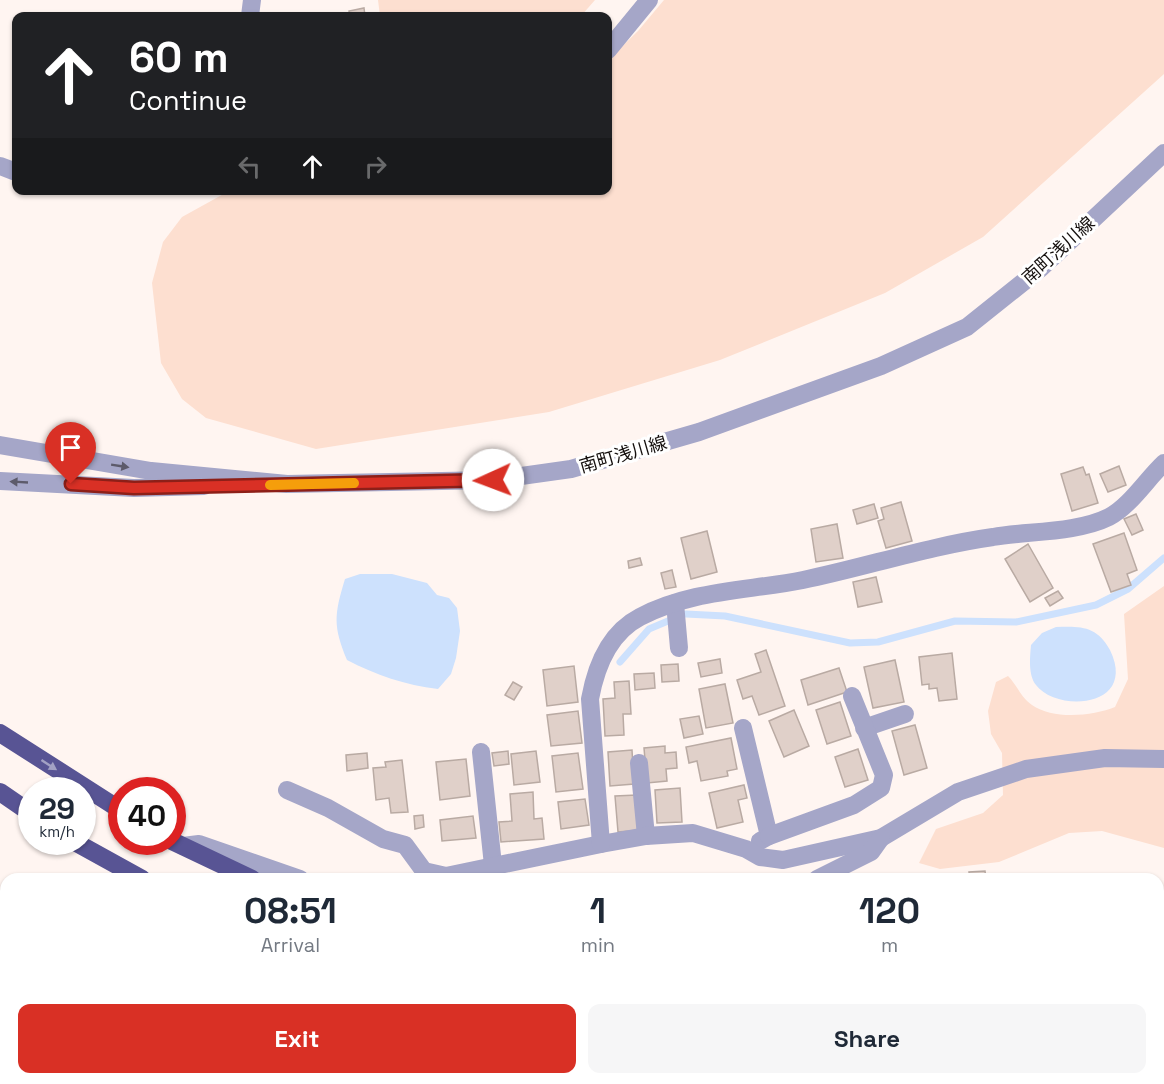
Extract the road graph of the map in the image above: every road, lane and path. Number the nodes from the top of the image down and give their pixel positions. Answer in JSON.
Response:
{"nodes":[{"id":1,"x":650,"y":0,"type":"edge"},
{"id":2,"x":612,"y":45,"type":"edge"},
{"id":3,"x":1164,"y":153,"type":"edge"},
{"id":4,"x":0,"y":445,"type":"edge"},
{"id":5,"x":1164,"y":464,"type":"edge"},
{"id":6,"x":0,"y":481,"type":"edge"},
{"id":7,"x":287,"y":484,"type":"junction"},
{"id":8,"x":675,"y":603,"type":"junction"},
{"id":9,"x":679,"y":648,"type":"dead end"},
{"id":10,"x":852,"y":696,"type":"dead end"},
{"id":11,"x":905,"y":714,"type":"dead end"},
{"id":12,"x":743,"y":728,"type":"dead end"},
{"id":13,"x":864,"y":728,"type":"junction"},
{"id":14,"x":0,"y":733,"type":"edge"},
{"id":15,"x":481,"y":752,"type":"dead end"},
{"id":16,"x":1164,"y":759,"type":"edge"},
{"id":17,"x":639,"y":763,"type":"dead end"},
{"id":18,"x":287,"y":790,"type":"dead end"},
{"id":19,"x":0,"y":792,"type":"edge"},
{"id":20,"x":108,"y":802,"type":"edge"},
{"id":21,"x":18,"y":804,"type":"edge"},
{"id":22,"x":646,"y":836,"type":"junction"},
{"id":23,"x":770,"y":836,"type":"junction"},
{"id":24,"x":881,"y":838,"type":"junction"},
{"id":25,"x":186,"y":843,"type":"edge"},
{"id":26,"x":601,"y":844,"type":"junction"},
{"id":27,"x":186,"y":847,"type":"edge"},
{"id":28,"x":746,"y":849,"type":"junction"},
{"id":29,"x":96,"y":854,"type":"edge"},
{"id":30,"x":493,"y":865,"type":"junction"},
{"id":31,"x":131,"y":873,"type":"edge"},
{"id":32,"x":240,"y":873,"type":"edge"},
{"id":33,"x":283,"y":873,"type":"edge"},
{"id":34,"x":430,"y":873,"type":"edge"},
{"id":35,"x":459,"y":873,"type":"edge"},
{"id":36,"x":829,"y":873,"type":"edge"}],
"edges":[{"from":1,"to":2,"type":"street"},
{"from":3,"to":7,"type":"street","name":"南町浅川線"},
{"from":4,"to":7,"type":"street","name":"南町浅川線","one_way":true},
{"from":5,"to":8,"type":"street"},
{"from":7,"to":6,"type":"street","one_way":true},
{"from":8,"to":9,"type":"street"},
{"from":8,"to":26,"type":"street"},
{"from":10,"to":13,"type":"street"},
{"from":11,"to":13,"type":"street"},
{"from":12,"to":23,"type":"street"},
{"from":13,"to":23,"type":"street"},
{"from":14,"to":20,"type":"highway","one_way":true},
{"from":15,"to":30,"type":"street"},
{"from":16,"to":24,"type":"street"},
{"from":17,"to":22,"type":"street"},
{"from":18,"to":34,"type":"street"},
{"from":19,"to":21,"type":"highway"},
{"from":22,"to":26,"type":"street"},
{"from":22,"to":28,"type":"street"},
{"from":23,"to":28,"type":"street"},
{"from":24,"to":28,"type":"street"},
{"from":24,"to":36,"type":"street"},
{"from":25,"to":33,"type":"street"},
{"from":26,"to":30,"type":"street"},
{"from":27,"to":32,"type":"highway"},
{"from":29,"to":31,"type":"highway"},
{"from":30,"to":35,"type":"street"}]}
